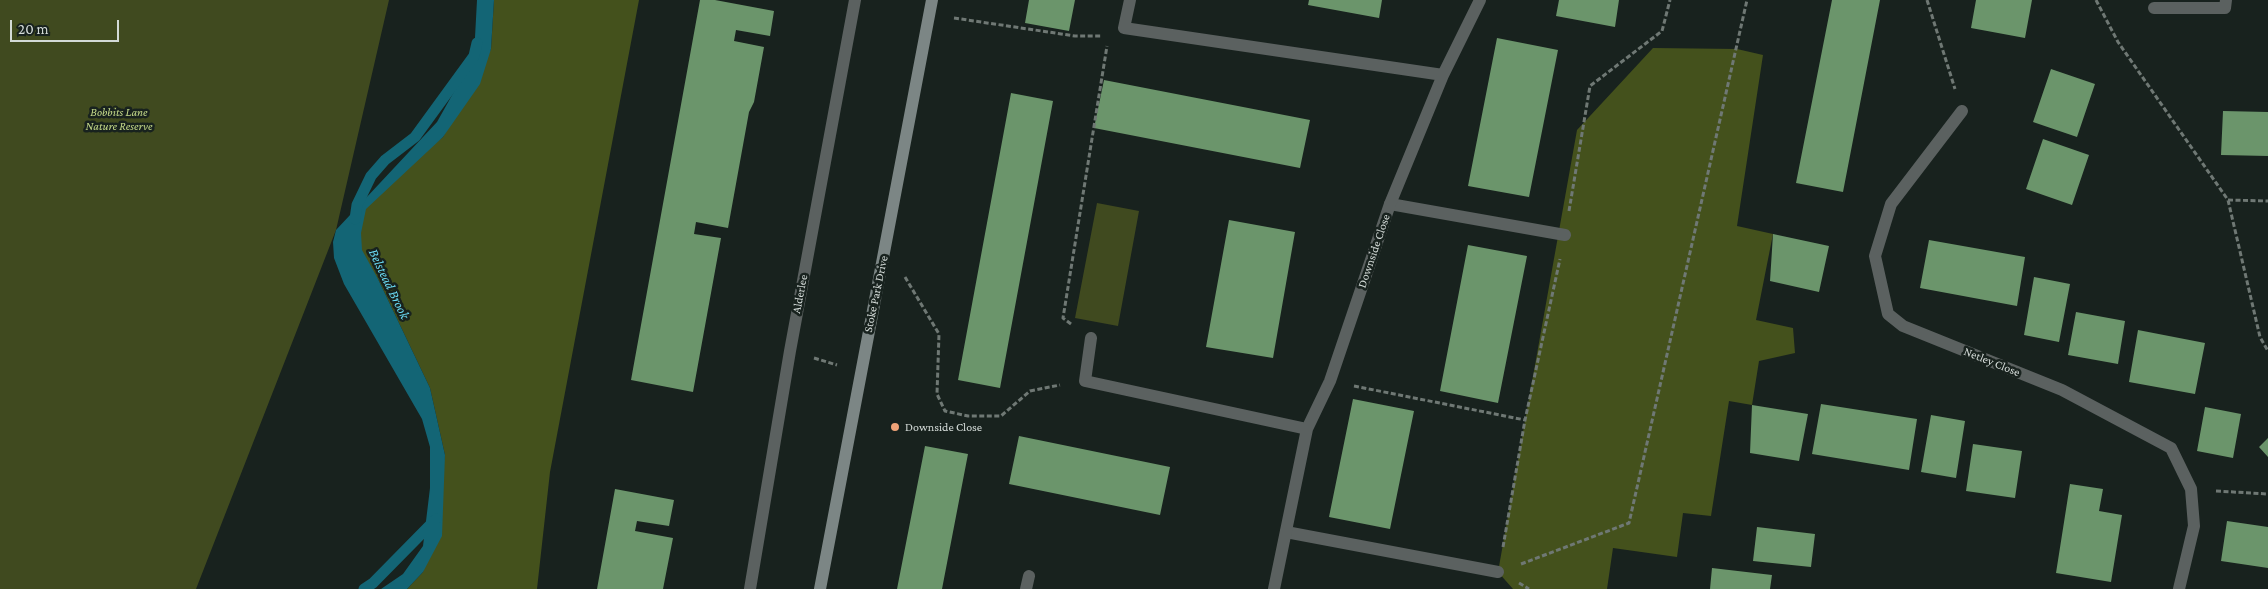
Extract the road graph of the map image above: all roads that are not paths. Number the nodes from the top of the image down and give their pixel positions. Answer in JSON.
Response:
{"nodes":[{"id":1,"x":855,"y":0,"type":"edge"},
{"id":2,"x":932,"y":0,"type":"edge"},
{"id":3,"x":1130,"y":0,"type":"edge"},
{"id":4,"x":1480,"y":0,"type":"edge"},
{"id":5,"x":2226,"y":0,"type":"edge"},
{"id":6,"x":2154,"y":8,"type":"dead end"},
{"id":7,"x":1443,"y":75,"type":"junction"},
{"id":8,"x":1962,"y":111,"type":"road end"},
{"id":9,"x":1390,"y":204,"type":"junction"},
{"id":10,"x":1565,"y":236,"type":"road end"},
{"id":11,"x":1092,"y":338,"type":"road end"},
{"id":12,"x":1307,"y":429,"type":"junction"},
{"id":13,"x":1286,"y":532,"type":"junction"},
{"id":14,"x":1498,"y":572,"type":"road end"},
{"id":15,"x":750,"y":589,"type":"edge"},
{"id":16,"x":820,"y":589,"type":"edge"},
{"id":17,"x":1274,"y":589,"type":"edge"},
{"id":18,"x":2179,"y":589,"type":"edge"}],
"edges":[{"from":1,"to":15,"type":"street","name":"Alderlee"},
{"from":2,"to":16,"type":"street","name":"Stoke Park Drive"},
{"from":3,"to":7,"type":"street"},
{"from":4,"to":7,"type":"street","name":"Downside Close"},
{"from":5,"to":6,"type":"street"},
{"from":7,"to":9,"type":"street","name":"Downside Close"},
{"from":8,"to":18,"type":"street","name":"Netley Close"},
{"from":9,"to":10,"type":"street"},
{"from":9,"to":12,"type":"street","name":"Downside Close"},
{"from":11,"to":12,"type":"street"},
{"from":12,"to":13,"type":"street","name":"Downside Close"},
{"from":13,"to":14,"type":"street"},
{"from":13,"to":17,"type":"street","name":"Downside Close"}]}
